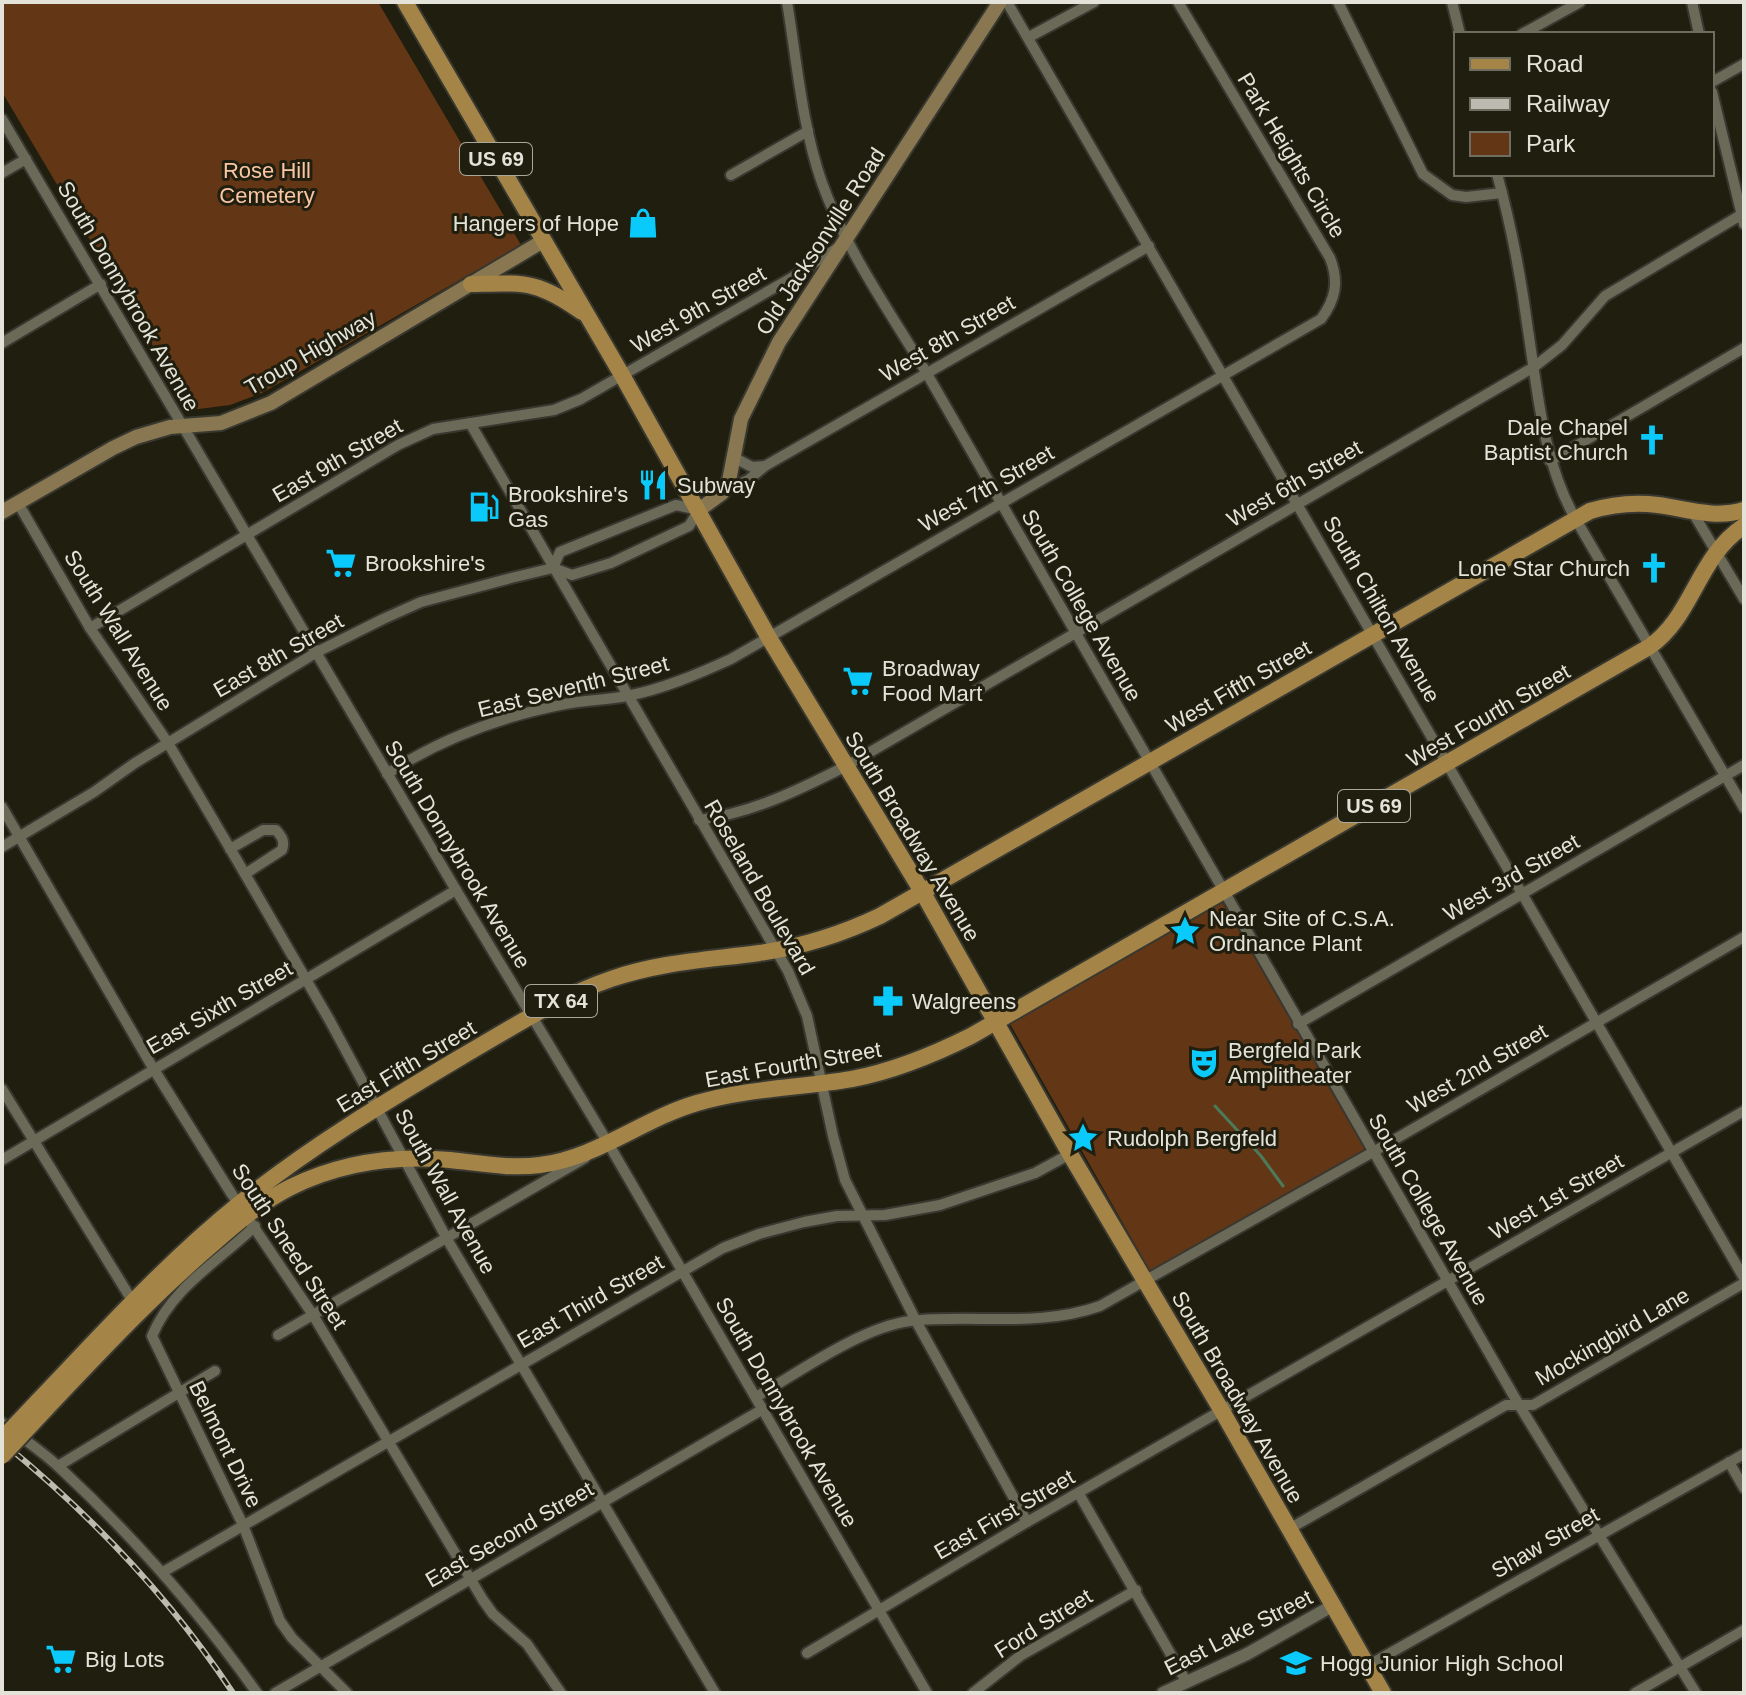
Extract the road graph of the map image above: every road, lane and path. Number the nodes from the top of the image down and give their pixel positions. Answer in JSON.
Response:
{"nodes":[{"id":1,"x":405,"y":2,"type":"edge"},
{"id":2,"x":787,"y":2,"type":"edge"},
{"id":3,"x":1000,"y":2,"type":"edge"},
{"id":4,"x":1007,"y":2,"type":"edge"},
{"id":5,"x":1094,"y":2,"type":"edge"},
{"id":6,"x":1178,"y":2,"type":"edge"},
{"id":7,"x":1338,"y":2,"type":"edge"},
{"id":8,"x":1452,"y":2,"type":"edge"},
{"id":9,"x":1580,"y":2,"type":"edge"},
{"id":10,"x":1692,"y":2,"type":"edge"},
{"id":11,"x":1460,"y":32,"type":"edge"},
{"id":12,"x":1526,"y":32,"type":"edge"},
{"id":13,"x":1699,"y":32,"type":"edge"},
{"id":14,"x":1029,"y":37,"type":"junction"},
{"id":15,"x":1744,"y":64,"type":"edge"},
{"id":16,"x":1714,"y":81,"type":"edge"},
{"id":17,"x":1714,"y":100,"type":"edge"},
{"id":18,"x":2,"y":119,"type":"edge"},
{"id":19,"x":808,"y":131,"type":"junction"},
{"id":20,"x":26,"y":159,"type":"junction"},
{"id":21,"x":2,"y":173,"type":"edge"},
{"id":22,"x":731,"y":175,"type":"dead end"},
{"id":23,"x":1498,"y":176,"type":"edge"},
{"id":24,"x":1502,"y":193,"type":"junction"},
{"id":25,"x":1743,"y":217,"type":"edge"},
{"id":26,"x":543,"y":241,"type":"junction"},
{"id":27,"x":847,"y":241,"type":"junction"},
{"id":28,"x":1149,"y":246,"type":"junction"},
{"id":29,"x":793,"y":277,"type":"junction"},
{"id":30,"x":820,"y":281,"type":"junction"},
{"id":31,"x":101,"y":284,"type":"junction"},
{"id":32,"x":471,"y":284,"type":"junction"},
{"id":33,"x":588,"y":317,"type":"junction"},
{"id":34,"x":2,"y":343,"type":"edge"},
{"id":35,"x":1744,"y":348,"type":"edge"},
{"id":36,"x":1534,"y":367,"type":"junction"},
{"id":37,"x":926,"y":372,"type":"junction"},
{"id":38,"x":1223,"y":373,"type":"junction"},
{"id":39,"x":622,"y":375,"type":"junction"},
{"id":40,"x":470,"y":423,"type":"junction"},
{"id":41,"x":183,"y":427,"type":"junction"},
{"id":42,"x":733,"y":457,"type":"junction"},
{"id":43,"x":1550,"y":461,"type":"junction"},
{"id":44,"x":765,"y":466,"type":"junction"},
{"id":45,"x":724,"y":490,"type":"junction"},
{"id":46,"x":18,"y":503,"type":"junction"},
{"id":47,"x":1001,"y":503,"type":"junction"},
{"id":48,"x":1297,"y":504,"type":"junction"},
{"id":49,"x":699,"y":510,"type":"junction"},
{"id":50,"x":1744,"y":510,"type":"edge"},
{"id":51,"x":1692,"y":511,"type":"junction"},
{"id":52,"x":2,"y":512,"type":"edge"},
{"id":53,"x":1575,"y":518,"type":"junction"},
{"id":54,"x":1744,"y":526,"type":"edge"},
{"id":55,"x":247,"y":535,"type":"junction"},
{"id":56,"x":1716,"y":552,"type":"junction"},
{"id":57,"x":553,"y":568,"type":"junction"},
{"id":58,"x":1744,"y":599,"type":"edge"},
{"id":59,"x":90,"y":628,"type":"junction"},
{"id":60,"x":1074,"y":633,"type":"junction"},
{"id":61,"x":1373,"y":633,"type":"junction"},
{"id":62,"x":769,"y":638,"type":"junction"},
{"id":63,"x":1649,"y":647,"type":"junction"},
{"id":64,"x":317,"y":652,"type":"junction"},
{"id":65,"x":628,"y":696,"type":"junction"},
{"id":66,"x":168,"y":743,"type":"junction"},
{"id":67,"x":1150,"y":762,"type":"junction"},
{"id":68,"x":1448,"y":763,"type":"junction"},
{"id":69,"x":1744,"y":765,"type":"edge"},
{"id":70,"x":846,"y":766,"type":"junction"},
{"id":71,"x":387,"y":774,"type":"junction"},
{"id":72,"x":1725,"y":776,"type":"junction"},
{"id":73,"x":2,"y":807,"type":"edge"},
{"id":74,"x":1744,"y":808,"type":"edge"},
{"id":75,"x":699,"y":820,"type":"junction"},
{"id":76,"x":20,"y":837,"type":"junction"},
{"id":77,"x":2,"y":847,"type":"edge"},
{"id":78,"x":230,"y":849,"type":"junction"},
{"id":79,"x":245,"y":874,"type":"junction"},
{"id":80,"x":456,"y":890,"type":"junction"},
{"id":81,"x":1226,"y":892,"type":"junction"},
{"id":82,"x":1523,"y":892,"type":"junction"},
{"id":83,"x":923,"y":893,"type":"junction"},
{"id":84,"x":1744,"y":937,"type":"edge"},
{"id":85,"x":776,"y":950,"type":"junction"},
{"id":86,"x":306,"y":980,"type":"junction"},
{"id":87,"x":531,"y":1017,"type":"junction"},
{"id":88,"x":1596,"y":1021,"type":"junction"},
{"id":89,"x":996,"y":1022,"type":"junction"},
{"id":90,"x":1298,"y":1024,"type":"junction"},
{"id":91,"x":153,"y":1068,"type":"junction"},
{"id":92,"x":822,"y":1083,"type":"junction"},
{"id":93,"x":2,"y":1089,"type":"edge"},
{"id":94,"x":377,"y":1108,"type":"junction"},
{"id":95,"x":1744,"y":1111,"type":"edge"},
{"id":96,"x":33,"y":1141,"type":"junction"},
{"id":97,"x":603,"y":1146,"type":"junction"},
{"id":98,"x":1373,"y":1152,"type":"junction"},
{"id":99,"x":1672,"y":1153,"type":"junction"},
{"id":100,"x":1070,"y":1154,"type":"junction"},
{"id":101,"x":404,"y":1158,"type":"junction"},
{"id":102,"x":2,"y":1160,"type":"edge"},
{"id":103,"x":247,"y":1215,"type":"junction"},
{"id":104,"x":864,"y":1217,"type":"junction"},
{"id":105,"x":447,"y":1239,"type":"junction"},
{"id":106,"x":682,"y":1271,"type":"junction"},
{"id":107,"x":1744,"y":1280,"type":"edge"},
{"id":108,"x":1448,"y":1281,"type":"junction"},
{"id":109,"x":1146,"y":1282,"type":"junction"},
{"id":110,"x":133,"y":1302,"type":"junction"},
{"id":111,"x":313,"y":1315,"type":"junction"},
{"id":112,"x":916,"y":1321,"type":"junction"},
{"id":113,"x":278,"y":1335,"type":"dead end"},
{"id":114,"x":522,"y":1364,"type":"junction"},
{"id":115,"x":215,"y":1371,"type":"dead end"},
{"id":116,"x":178,"y":1391,"type":"junction"},
{"id":117,"x":756,"y":1397,"type":"junction"},
{"id":118,"x":1519,"y":1405,"type":"junction"},
{"id":119,"x":41,"y":1406,"type":"junction"},
{"id":120,"x":763,"y":1409,"type":"junction"},
{"id":121,"x":1222,"y":1411,"type":"junction"},
{"id":122,"x":2,"y":1423,"type":"edge"},
{"id":123,"x":2,"y":1439,"type":"edge"},
{"id":124,"x":389,"y":1441,"type":"junction"},
{"id":125,"x":1744,"y":1454,"type":"edge"},
{"id":126,"x":2,"y":1456,"type":"edge"},
{"id":127,"x":1729,"y":1462,"type":"junction"},
{"id":128,"x":58,"y":1466,"type":"junction"},
{"id":129,"x":1744,"y":1488,"type":"edge"},
{"id":130,"x":1079,"y":1494,"type":"junction"},
{"id":131,"x":603,"y":1503,"type":"junction"},
{"id":132,"x":1027,"y":1522,"type":"junction"},
{"id":133,"x":243,"y":1525,"type":"junction"},
{"id":134,"x":1289,"y":1529,"type":"junction"},
{"id":135,"x":1599,"y":1534,"type":"junction"},
{"id":136,"x":163,"y":1572,"type":"junction"},
{"id":137,"x":471,"y":1579,"type":"junction"},
{"id":138,"x":1136,"y":1590,"type":"junction"},
{"id":139,"x":1332,"y":1606,"type":"junction"},
{"id":140,"x":879,"y":1610,"type":"junction"},
{"id":141,"x":1744,"y":1630,"type":"edge"},
{"id":142,"x":807,"y":1653,"type":"dead end"},
{"id":143,"x":318,"y":1666,"type":"junction"},
{"id":144,"x":1367,"y":1666,"type":"junction"},
{"id":145,"x":1681,"y":1666,"type":"junction"},
{"id":146,"x":1186,"y":1681,"type":"junction"},
{"id":147,"x":257,"y":1693,"type":"edge"},
{"id":148,"x":275,"y":1693,"type":"edge"},
{"id":149,"x":347,"y":1693,"type":"edge"},
{"id":150,"x":561,"y":1693,"type":"edge"},
{"id":151,"x":715,"y":1693,"type":"edge"},
{"id":152,"x":927,"y":1693,"type":"edge"},
{"id":153,"x":973,"y":1693,"type":"edge"},
{"id":154,"x":1163,"y":1693,"type":"edge"},
{"id":155,"x":1383,"y":1693,"type":"edge"},
{"id":156,"x":1635,"y":1693,"type":"edge"},
{"id":157,"x":1696,"y":1693,"type":"edge"}],
"edges":[{"from":1,"to":26,"type":"main road","name":"South Broadway Avenue","number":"US 69"},
{"from":2,"to":19,"type":"street","name":"South College Avenue"},
{"from":3,"to":27,"type":"main road","name":"Old Jacksonville Road"},
{"from":4,"to":14,"type":"street","name":"South Chilton Avenue"},
{"from":5,"to":14,"type":"street"},
{"from":6,"to":38,"type":"street","name":"Park Heights Circle"},
{"from":7,"to":24,"type":"street"},
{"from":8,"to":11,"type":"street"},
{"from":9,"to":12,"type":"street"},
{"from":10,"to":13,"type":"street"},
{"from":14,"to":28,"type":"street","name":"South Chilton Avenue"},
{"from":15,"to":16,"type":"street"},
{"from":17,"to":25,"type":"street"},
{"from":18,"to":20,"type":"street","name":"South Donnybrook Avenue"},
{"from":19,"to":22,"type":"street"},
{"from":19,"to":27,"type":"street","name":"South College Avenue"},
{"from":20,"to":21,"type":"street"},
{"from":20,"to":31,"type":"street","name":"South Donnybrook Avenue"},
{"from":23,"to":24,"type":"street"},
{"from":24,"to":36,"type":"street"},
{"from":25,"to":36,"type":"street","name":"West 6th Street"},
{"from":26,"to":32,"type":"main road","name":"Troup Highway"},
{"from":26,"to":33,"type":"main road","name":"South Broadway Avenue","number":"US 69"},
{"from":27,"to":29,"type":"street","name":"West 9th Street"},
{"from":27,"to":30,"type":"main road","name":"Old Jacksonville Road"},
{"from":27,"to":37,"type":"street","name":"South College Avenue"},
{"from":28,"to":37,"type":"street","name":"West 8th Street"},
{"from":28,"to":38,"type":"street","name":"South Chilton Avenue"},
{"from":29,"to":30,"type":"street","name":"West 9th Street"},
{"from":29,"to":39,"type":"street","name":"West 9th Street"},
{"from":30,"to":42,"type":"main road","name":"Old Jacksonville Road"},
{"from":31,"to":34,"type":"street"},
{"from":31,"to":41,"type":"street","name":"South Donnybrook Avenue"},
{"from":32,"to":33,"type":"main road"},
{"from":32,"to":41,"type":"main road","name":"Troup Highway"},
{"from":33,"to":39,"type":"main road","name":"South Broadway Avenue","number":"US 69"},
{"from":35,"to":43,"type":"street"},
{"from":36,"to":43,"type":"street"},
{"from":36,"to":48,"type":"street","name":"West 6th Street"},
{"from":37,"to":44,"type":"street","name":"West 8th Street"},
{"from":37,"to":47,"type":"street","name":"South College Avenue"},
{"from":38,"to":47,"type":"street","name":"West 7th Street"},
{"from":38,"to":48,"type":"street","name":"South Chilton Avenue"},
{"from":39,"to":40,"type":"street","name":"East 9th Street"},
{"from":39,"to":49,"type":"main road","name":"South Broadway Avenue","number":"US 69"},
{"from":40,"to":55,"type":"street","name":"East 9th Street"},
{"from":40,"to":57,"type":"street","name":"Roseland Boulevard"},
{"from":41,"to":46,"type":"main road","name":"Troup Highway"},
{"from":41,"to":55,"type":"street","name":"South Donnybrook Avenue"},
{"from":42,"to":44,"type":"street"},
{"from":42,"to":45,"type":"main road","name":"Old Jacksonville Road"},
{"from":43,"to":53,"type":"street"},
{"from":44,"to":45,"type":"street","name":"West 8th Street"},
{"from":45,"to":49,"type":"main road"},
{"from":46,"to":52,"type":"main road","name":"Troup Highway"},
{"from":46,"to":59,"type":"street","name":"South Wall Avenue"},
{"from":47,"to":60,"type":"street","name":"South College Avenue"},
{"from":47,"to":62,"type":"street","name":"West 7th Street"},
{"from":48,"to":60,"type":"street","name":"West 6th Street"},
{"from":48,"to":61,"type":"street","name":"South Chilton Avenue"},
{"from":49,"to":57,"type":"street","name":"East 8th Street"},
{"from":49,"to":57,"type":"street","name":"East 8th Street"},
{"from":49,"to":62,"type":"main road","name":"South Broadway Avenue","number":"US 69"},
{"from":50,"to":51,"type":"main road","name":"West Fifth Street"},
{"from":51,"to":53,"type":"main road","name":"West Fifth Street"},
{"from":51,"to":56,"type":"street"},
{"from":53,"to":61,"type":"main road","name":"West Fifth Street"},
{"from":53,"to":63,"type":"street"},
{"from":54,"to":56,"type":"main road","number":"US 69"},
{"from":55,"to":59,"type":"street","name":"East 9th Street"},
{"from":55,"to":64,"type":"street","name":"South Donnybrook Avenue"},
{"from":56,"to":58,"type":"street"},
{"from":56,"to":63,"type":"main road","name":"West Fourth Street","number":"US 69"},
{"from":57,"to":64,"type":"street","name":"East 8th Street"},
{"from":57,"to":65,"type":"street","name":"Roseland Boulevard"},
{"from":59,"to":66,"type":"street","name":"South Wall Avenue"},
{"from":60,"to":67,"type":"street","name":"South College Avenue"},
{"from":60,"to":70,"type":"street","name":"West 6th Street"},
{"from":61,"to":67,"type":"main road","name":"West Fifth Street"},
{"from":61,"to":68,"type":"street","name":"South Chilton Avenue"},
{"from":62,"to":65,"type":"street","name":"East Seventh Street"},
{"from":62,"to":70,"type":"main road","name":"South Broadway Avenue","number":"US 69"},
{"from":63,"to":68,"type":"main road","name":"West Fourth Street","number":"US 69"},
{"from":63,"to":72,"type":"street"},
{"from":64,"to":66,"type":"street","name":"East 8th Street"},
{"from":64,"to":71,"type":"street","name":"South Donnybrook Avenue"},
{"from":65,"to":71,"type":"street","name":"East Seventh Street"},
{"from":65,"to":75,"type":"street","name":"Roseland Boulevard"},
{"from":66,"to":76,"type":"street","name":"East 8th Street"},
{"from":66,"to":78,"type":"street","name":"South Wall Avenue"},
{"from":67,"to":81,"type":"street","name":"South College Avenue"},
{"from":67,"to":83,"type":"main road","name":"West Fifth Street"},
{"from":68,"to":81,"type":"main road","name":"West Fourth Street","number":"US 69"},
{"from":68,"to":82,"type":"street","name":"South Chilton Avenue"},
{"from":69,"to":72,"type":"street","name":"West 3rd Street"},
{"from":70,"to":75,"type":"street","name":"West 6th Street"},
{"from":70,"to":83,"type":"main road","name":"South Broadway Avenue","number":"US 69"},
{"from":71,"to":80,"type":"street","name":"South Donnybrook Avenue"},
{"from":72,"to":74,"type":"street"},
{"from":72,"to":82,"type":"street","name":"West 3rd Street"},
{"from":73,"to":76,"type":"street","name":"South Sneed Street"},
{"from":75,"to":85,"type":"street","name":"Roseland Boulevard"},
{"from":76,"to":77,"type":"street","name":"East 8th Street"},
{"from":76,"to":91,"type":"street","name":"South Sneed Street"},
{"from":78,"to":79,"type":"street","name":"South Wall Avenue"},
{"from":78,"to":79,"type":"street"},
{"from":79,"to":86,"type":"street","name":"South Wall Avenue"},
{"from":80,"to":86,"type":"street","name":"East Sixth Street"},
{"from":80,"to":87,"type":"street","name":"South Donnybrook Avenue"},
{"from":81,"to":89,"type":"main road","name":"West Fourth Street","number":"US 69"},
{"from":81,"to":90,"type":"street","name":"South College Avenue"},
{"from":82,"to":88,"type":"street","name":"South Chilton Avenue"},
{"from":82,"to":90,"type":"street","name":"West 3rd Street"},
{"from":83,"to":85,"type":"main road","name":"East Fifth Street","number":"TX 64"},
{"from":83,"to":89,"type":"main road","name":"South Broadway Avenue","number":"US 69"},
{"from":84,"to":88,"type":"street","name":"West 2nd Street"},
{"from":85,"to":87,"type":"main road","name":"East Fifth Street","number":"TX 64"},
{"from":85,"to":92,"type":"street","name":"Roseland Boulevard"},
{"from":86,"to":91,"type":"street","name":"East Sixth Street"},
{"from":86,"to":94,"type":"street","name":"South Wall Avenue"},
{"from":87,"to":94,"type":"main road","name":"East Fifth Street","number":"TX 64"},
{"from":87,"to":97,"type":"street","name":"South Donnybrook Avenue"},
{"from":88,"to":98,"type":"street","name":"West 2nd Street"},
{"from":88,"to":99,"type":"street","name":"South Chilton Avenue"},
{"from":89,"to":92,"type":"main road","name":"East Fourth Street","number":"TX 64"},
{"from":89,"to":100,"type":"main road","name":"South Broadway Avenue"},
{"from":90,"to":98,"type":"street","name":"South College Avenue"},
{"from":91,"to":96,"type":"street","name":"East Sixth Street"},
{"from":91,"to":103,"type":"street","name":"South Sneed Street"},
{"from":92,"to":97,"type":"main road","name":"East Fourth Street","number":"TX 64"},
{"from":92,"to":104,"type":"street","name":"Roseland Boulevard"},
{"from":93,"to":96,"type":"street"},
{"from":94,"to":101,"type":"street","name":"South Wall Avenue"},
{"from":94,"to":103,"type":"main road","name":"East Fifth Street","number":"TX 64"},
{"from":95,"to":99,"type":"street","name":"West 1st Street"},
{"from":96,"to":102,"type":"street","name":"East Sixth Street"},
{"from":96,"to":110,"type":"street"},
{"from":97,"to":101,"type":"main road","name":"East Fourth Street","number":"TX 64"},
{"from":97,"to":105,"type":"street","name":"East Fourth Street"},
{"from":97,"to":106,"type":"street","name":"South Donnybrook Avenue"},
{"from":98,"to":108,"type":"street","name":"South College Avenue"},
{"from":98,"to":109,"type":"street","name":"West 2nd Street"},
{"from":99,"to":107,"type":"street","name":"South Chilton Avenue"},
{"from":99,"to":108,"type":"street","name":"West 1st Street"},
{"from":100,"to":104,"type":"street","name":"East Third Street"},
{"from":100,"to":109,"type":"main road","name":"South Broadway Avenue"},
{"from":101,"to":103,"type":"main road","name":"East Fifth Street","number":"TX 64"},
{"from":101,"to":105,"type":"street","name":"South Wall Avenue"},
{"from":103,"to":110,"type":"main road","name":"East Fifth Street","number":"TX 64"},
{"from":103,"to":111,"type":"street","name":"South Sneed Street"},
{"from":103,"to":116,"type":"street","name":"Belmont Drive"},
{"from":103,"to":119,"type":"main road","name":"East Fifth Street","number":"TX 64"},
{"from":104,"to":106,"type":"street","name":"East Third Street"},
{"from":104,"to":112,"type":"street","name":"Roseland Boulevard"},
{"from":105,"to":111,"type":"street","name":"East Fourth Street"},
{"from":105,"to":114,"type":"street","name":"South Wall Avenue"},
{"from":106,"to":114,"type":"street","name":"East Third Street"},
{"from":106,"to":117,"type":"street","name":"South Donnybrook Avenue"},
{"from":107,"to":118,"type":"street","name":"Mockingbird Lane"},
{"from":108,"to":118,"type":"street","name":"South College Avenue"},
{"from":108,"to":121,"type":"street","name":"West 1st Street"},
{"from":109,"to":112,"type":"street"},
{"from":109,"to":121,"type":"main road","name":"South Broadway Avenue"},
{"from":110,"to":119,"type":"main road","name":"East Fifth Street","number":"TX 64"},
{"from":111,"to":113,"type":"street","name":"East Fourth Street"},
{"from":111,"to":124,"type":"street","name":"South Sneed Street"},
{"from":112,"to":117,"type":"street"},
{"from":112,"to":132,"type":"street","name":"Roseland Boulevard"},
{"from":114,"to":124,"type":"street","name":"East Third Street"},
{"from":114,"to":131,"type":"street","name":"South Wall Avenue"},
{"from":115,"to":116,"type":"street"},
{"from":116,"to":128,"type":"street"},
{"from":116,"to":133,"type":"street","name":"Belmont Drive"},
{"from":117,"to":120,"type":"street","name":"South Donnybrook Avenue"},
{"from":118,"to":134,"type":"street","name":"Mockingbird Lane"},
{"from":118,"to":135,"type":"street","name":"South College Avenue"},
{"from":119,"to":123,"type":"main road","name":"East Fifth Street","number":"TX 64","bridge":true},
{"from":119,"to":126,"type":"main road","number":"TX 64","bridge":true},
{"from":120,"to":131,"type":"street","name":"East Second Street"},
{"from":120,"to":140,"type":"street","name":"South Donnybrook Avenue"},
{"from":121,"to":130,"type":"street","name":"East First Street"},
{"from":121,"to":134,"type":"main road","name":"South Broadway Avenue"},
{"from":122,"to":128,"type":"street"},
{"from":124,"to":133,"type":"street","name":"East Third Street"},
{"from":124,"to":137,"type":"street","name":"South Sneed Street"},
{"from":125,"to":127,"type":"street","name":"Shaw Street"},
{"from":127,"to":129,"type":"street"},
{"from":127,"to":135,"type":"street","name":"Shaw Street"},
{"from":128,"to":136,"type":"street"},
{"from":130,"to":132,"type":"street","name":"East First Street"},
{"from":130,"to":138,"type":"street"},
{"from":131,"to":137,"type":"street","name":"East Second Street"},
{"from":131,"to":151,"type":"street","name":"South Wall Avenue"},
{"from":132,"to":140,"type":"street","name":"East First Street"},
{"from":133,"to":136,"type":"street","name":"East Third Street"},
{"from":133,"to":143,"type":"street","name":"Belmont Drive"},
{"from":134,"to":139,"type":"main road","name":"South Broadway Avenue"},
{"from":135,"to":144,"type":"street","name":"Shaw Street"},
{"from":135,"to":145,"type":"street","name":"South College Avenue"},
{"from":136,"to":147,"type":"street"},
{"from":137,"to":143,"type":"street","name":"East Second Street"},
{"from":137,"to":150,"type":"street","name":"South Sneed Street"},
{"from":138,"to":146,"type":"street"},
{"from":138,"to":153,"type":"street","name":"Ford Street"},
{"from":139,"to":144,"type":"main road","name":"South Broadway Avenue"},
{"from":139,"to":146,"type":"street","name":"East Lake Street"},
{"from":140,"to":142,"type":"street","name":"East First Street"},
{"from":140,"to":152,"type":"street","name":"South Donnybrook Avenue"},
{"from":141,"to":145,"type":"street"},
{"from":143,"to":148,"type":"street","name":"East Second Street"},
{"from":143,"to":149,"type":"street","name":"Belmont Drive"},
{"from":144,"to":155,"type":"main road","name":"South Broadway Avenue"},
{"from":145,"to":156,"type":"street"},
{"from":145,"to":157,"type":"street","name":"South College Avenue"},
{"from":146,"to":154,"type":"street","name":"East Lake Street"}]}
